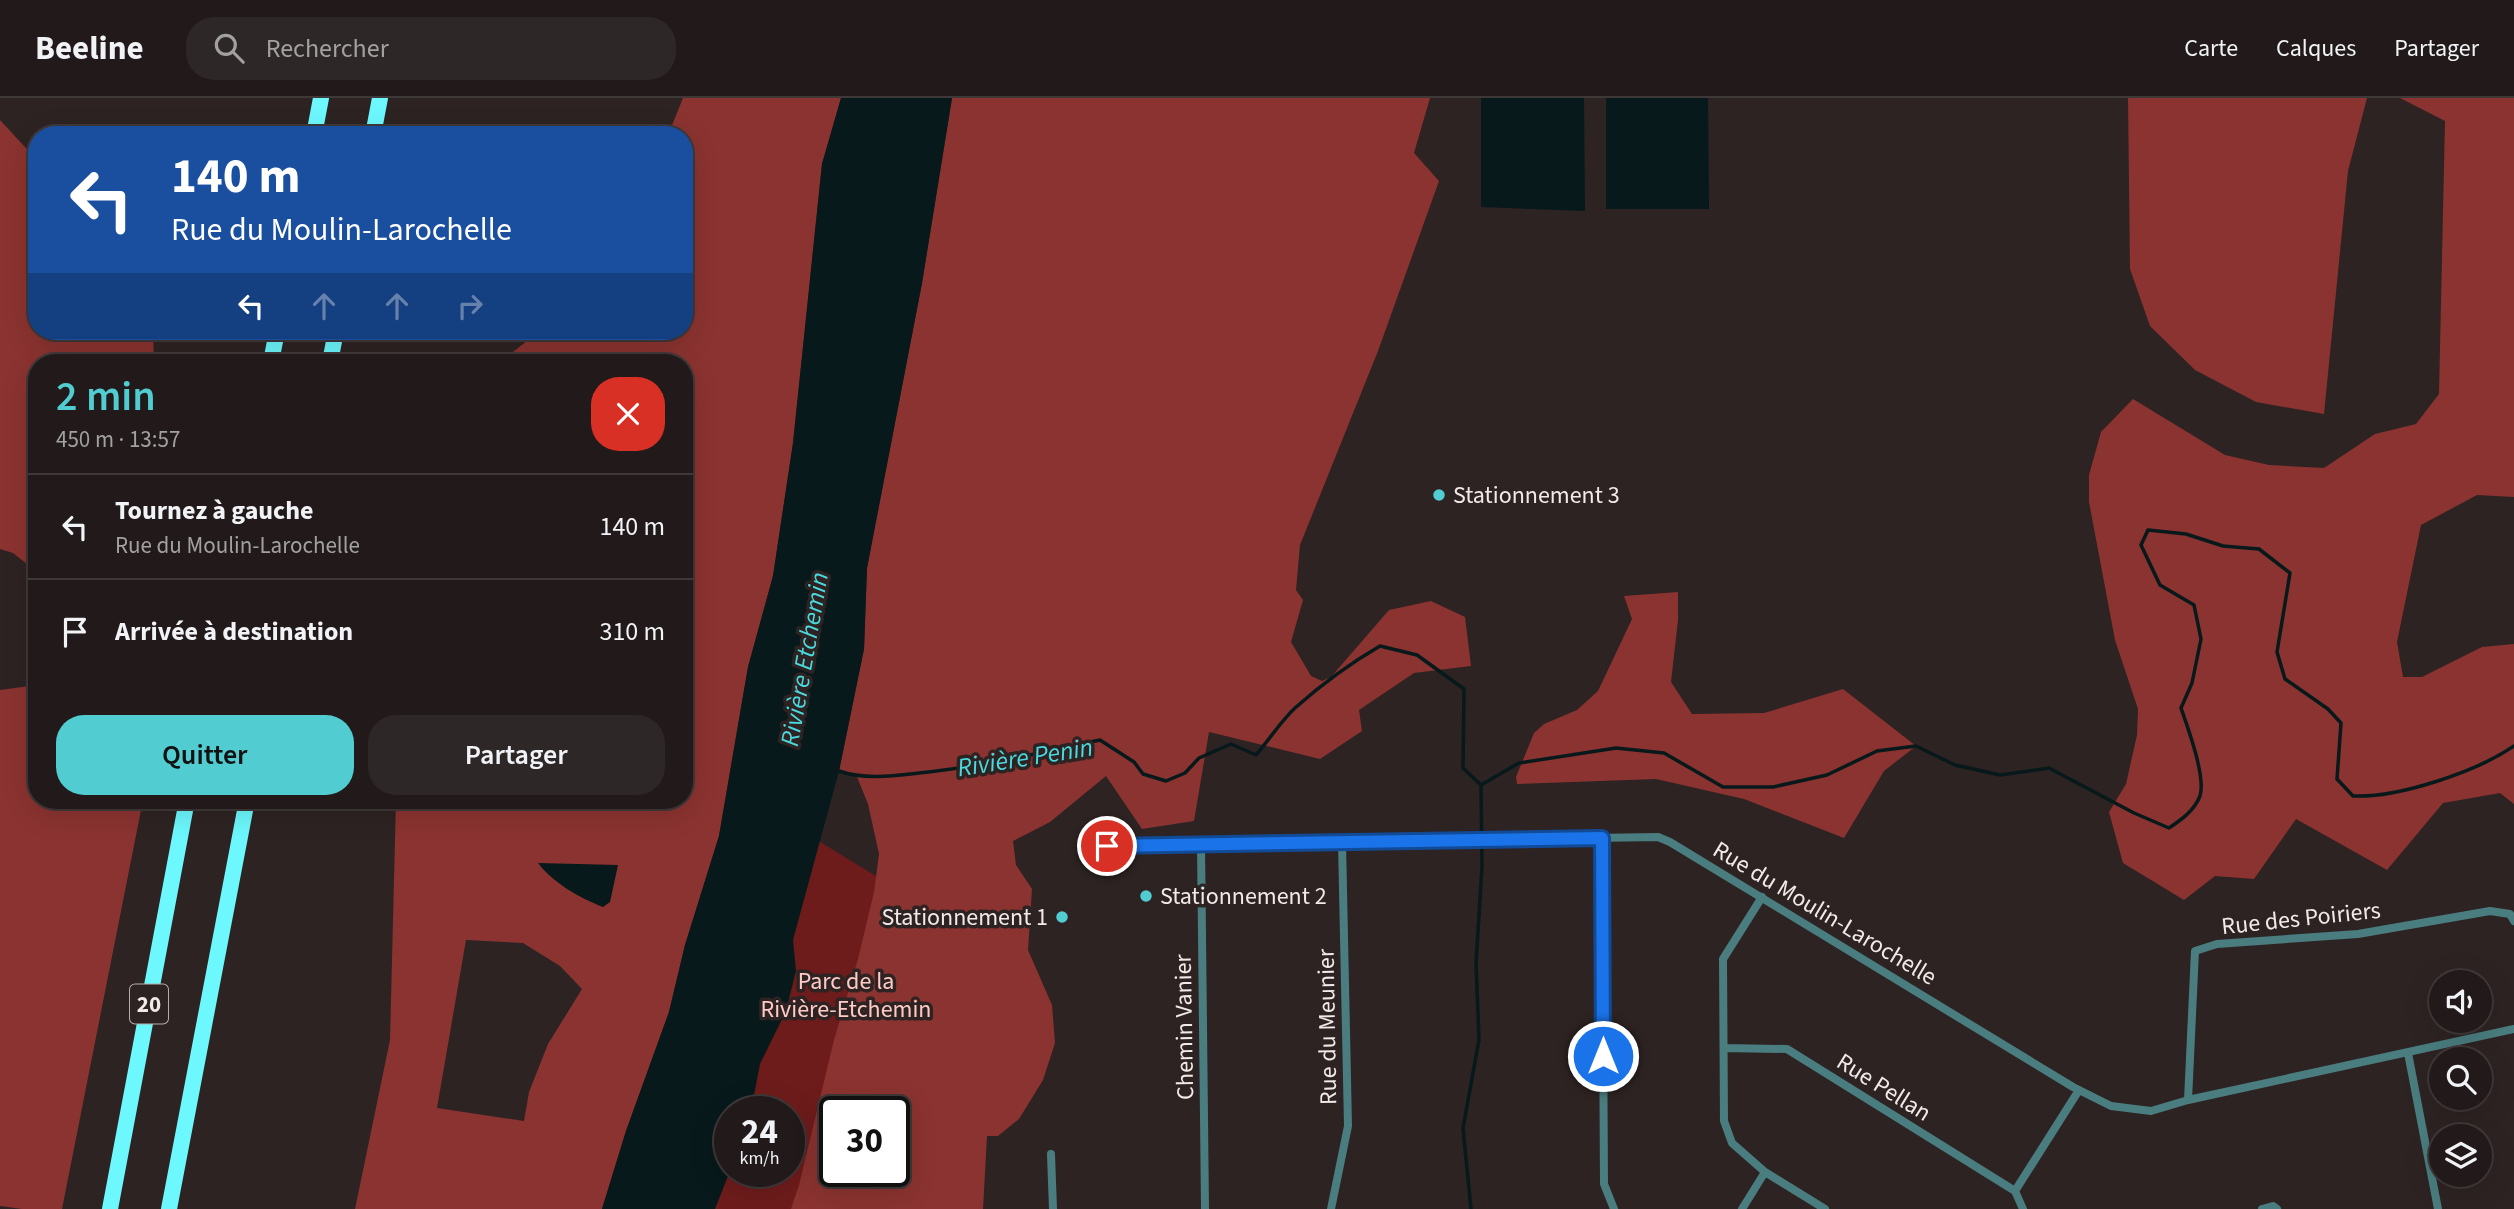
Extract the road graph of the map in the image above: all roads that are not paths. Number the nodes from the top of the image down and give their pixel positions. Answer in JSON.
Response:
{"nodes":[{"id":1,"x":321,"y":98,"type":"edge"},
{"id":2,"x":380,"y":98,"type":"edge"},
{"id":3,"x":316,"y":126,"type":"edge"},
{"id":4,"x":375,"y":126,"type":"edge"},
{"id":5,"x":185,"y":809,"type":"edge"},
{"id":6,"x":245,"y":809,"type":"edge"},
{"id":7,"x":1602,"y":838,"type":"junction"},
{"id":8,"x":1342,"y":842,"type":"junction"},
{"id":9,"x":1201,"y":844,"type":"junction"},
{"id":10,"x":1083,"y":846,"type":"dead end"},
{"id":11,"x":1762,"y":897,"type":"junction"},
{"id":12,"x":2514,"y":921,"type":"edge"},
{"id":13,"x":2514,"y":1030,"type":"edge"},
{"id":14,"x":1724,"y":1048,"type":"junction"},
{"id":15,"x":2408,"y":1053,"type":"junction"},
{"id":16,"x":2080,"y":1090,"type":"junction"},
{"id":17,"x":2188,"y":1100,"type":"junction"},
{"id":18,"x":1051,"y":1154,"type":"dead end"},
{"id":19,"x":1765,"y":1172,"type":"junction"},
{"id":20,"x":2015,"y":1191,"type":"junction"},
{"id":21,"x":110,"y":1209,"type":"edge"},
{"id":22,"x":169,"y":1209,"type":"edge"},
{"id":23,"x":1053,"y":1209,"type":"edge"},
{"id":24,"x":1205,"y":1209,"type":"edge"},
{"id":25,"x":1331,"y":1209,"type":"edge"},
{"id":26,"x":1614,"y":1209,"type":"edge"},
{"id":27,"x":1742,"y":1209,"type":"edge"},
{"id":28,"x":1825,"y":1209,"type":"edge"},
{"id":29,"x":2023,"y":1209,"type":"edge"},
{"id":30,"x":2262,"y":1209,"type":"edge"},
{"id":31,"x":2277,"y":1209,"type":"edge"},
{"id":32,"x":2438,"y":1209,"type":"edge"}],
"edges":[{"from":1,"to":3,"type":"highway"},
{"from":2,"to":4,"type":"highway"},
{"from":5,"to":21,"type":"highway","number":"20"},
{"from":6,"to":22,"type":"highway","number":"20"},
{"from":7,"to":8,"type":"street","name":"Rue du Moulin-Larochelle"},
{"from":7,"to":11,"type":"street","name":"Rue du Moulin-Larochelle"},
{"from":7,"to":26,"type":"street"},
{"from":8,"to":9,"type":"street","name":"Rue du Moulin-Larochelle"},
{"from":8,"to":25,"type":"street","name":"Rue du Meunier"},
{"from":9,"to":10,"type":"street","name":"Rue du Moulin-Larochelle"},
{"from":9,"to":24,"type":"street","name":"Chemin Vanier"},
{"from":11,"to":14,"type":"street"},
{"from":11,"to":16,"type":"street","name":"Rue du Moulin-Larochelle"},
{"from":12,"to":17,"type":"street","name":"Rue des Poiriers"},
{"from":13,"to":15,"type":"street","name":"Rue du Moulin-Larochelle"},
{"from":14,"to":19,"type":"street"},
{"from":14,"to":20,"type":"street","name":"Rue Pellan"},
{"from":15,"to":17,"type":"street","name":"Rue du Moulin-Larochelle"},
{"from":15,"to":32,"type":"street"},
{"from":16,"to":17,"type":"street","name":"Rue du Moulin-Larochelle"},
{"from":16,"to":20,"type":"street"},
{"from":18,"to":23,"type":"street"},
{"from":19,"to":27,"type":"street"},
{"from":19,"to":28,"type":"street"},
{"from":20,"to":29,"type":"street"},
{"from":30,"to":31,"type":"street"}]}
